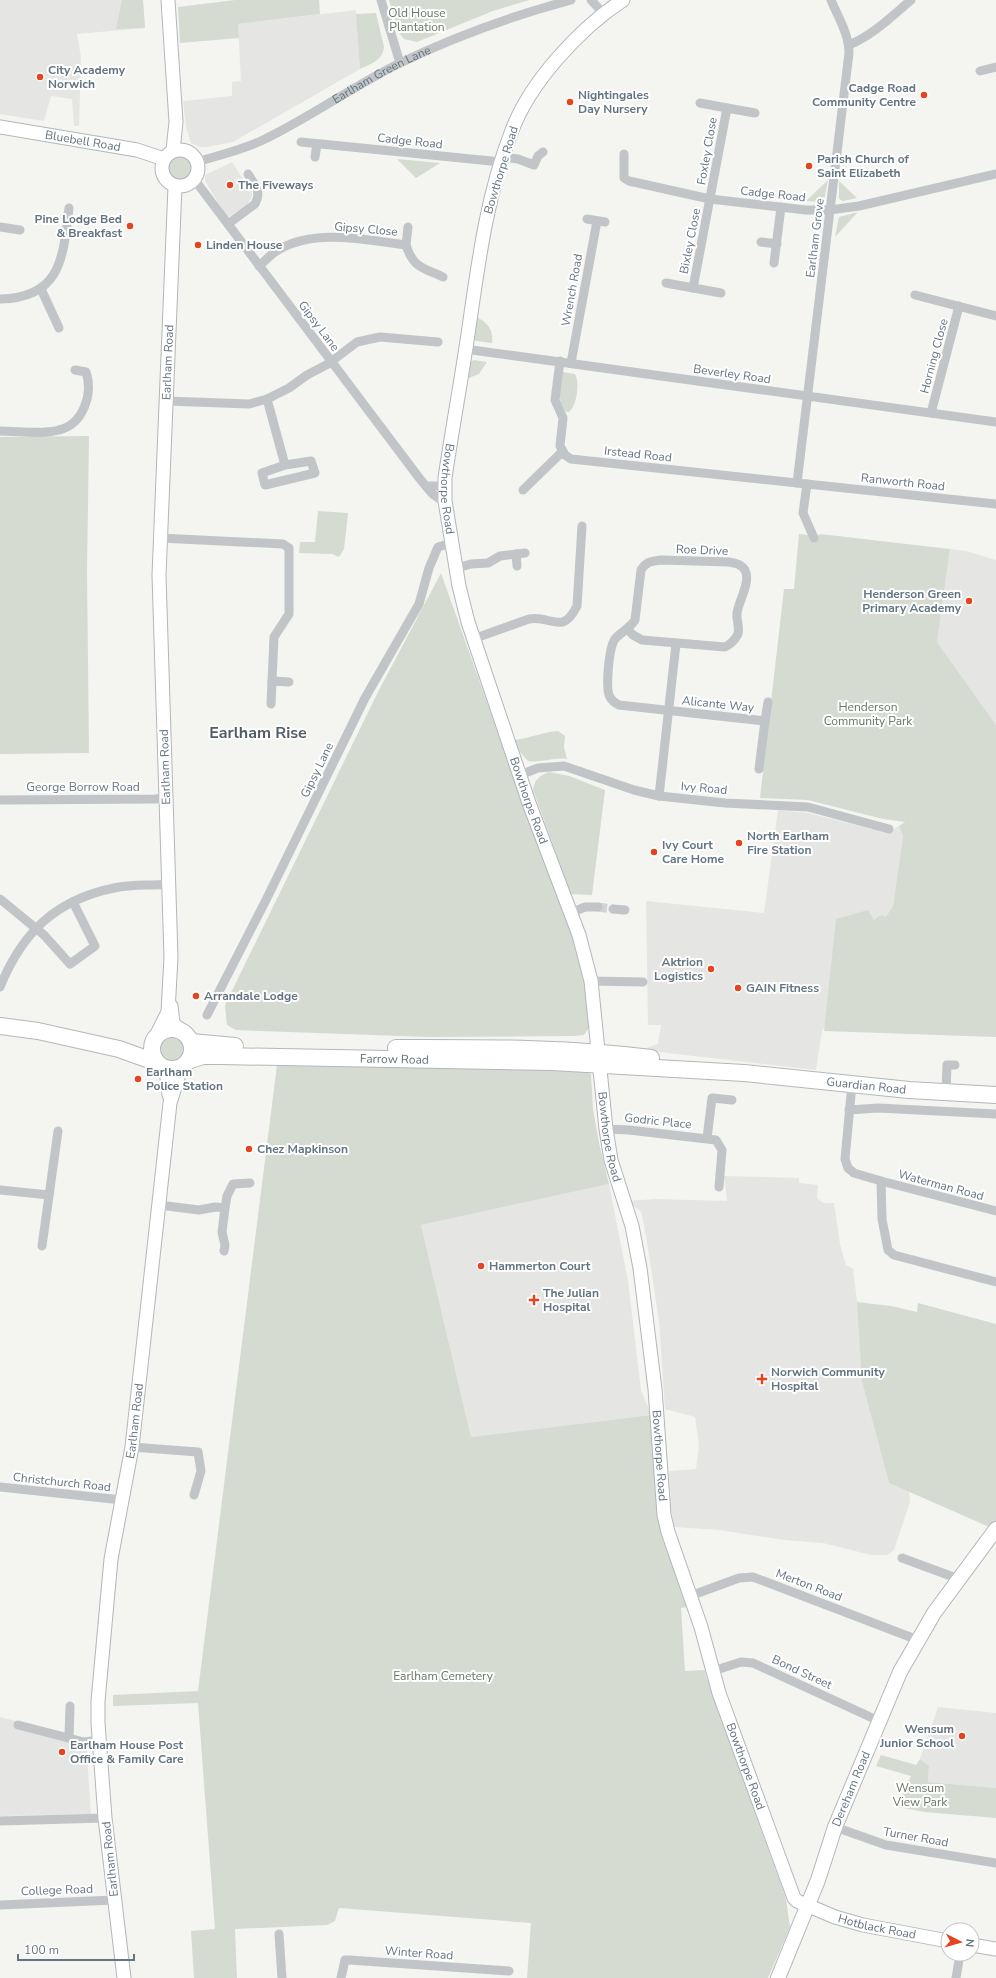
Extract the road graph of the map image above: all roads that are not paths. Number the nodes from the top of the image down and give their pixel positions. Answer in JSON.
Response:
{"nodes":[{"id":1,"x":168,"y":0,"type":"edge"},
{"id":2,"x":380,"y":0,"type":"edge"},
{"id":3,"x":571,"y":0,"type":"edge"},
{"id":4,"x":591,"y":0,"type":"edge"},
{"id":5,"x":623,"y":0,"type":"edge"},
{"id":6,"x":831,"y":0,"type":"edge"},
{"id":7,"x":911,"y":0,"type":"edge"},
{"id":8,"x":603,"y":14,"type":"junction"},
{"id":9,"x":849,"y":45,"type":"junction"},
{"id":10,"x":400,"y":63,"type":"junction"},
{"id":11,"x":996,"y":68,"type":"edge"},
{"id":12,"x":980,"y":71,"type":"dead end"},
{"id":13,"x":700,"y":103,"type":"dead end"},
{"id":14,"x":727,"y":108,"type":"junction"},
{"id":15,"x":755,"y":113,"type":"dead end"},
{"id":16,"x":176,"y":122,"type":"junction"},
{"id":17,"x":0,"y":127,"type":"edge"},
{"id":18,"x":301,"y":142,"type":"dead end"},
{"id":19,"x":317,"y":144,"type":"junction"},
{"id":20,"x":188,"y":152,"type":"junction"},
{"id":21,"x":543,"y":152,"type":"dead end"},
{"id":22,"x":169,"y":154,"type":"junction"},
{"id":23,"x":624,"y":154,"type":"dead end"},
{"id":24,"x":315,"y":157,"type":"dead end"},
{"id":25,"x":502,"y":159,"type":"junction"},
{"id":26,"x":197,"y":162,"type":"junction"},
{"id":27,"x":248,"y":174,"type":"dead end"},
{"id":28,"x":996,"y":174,"type":"edge"},
{"id":29,"x":194,"y":179,"type":"junction"},
{"id":30,"x":641,"y":185,"type":"junction"},
{"id":31,"x":175,"y":186,"type":"junction"},
{"id":32,"x":639,"y":194,"type":"dead end"},
{"id":33,"x":710,"y":198,"type":"junction"},
{"id":34,"x":781,"y":207,"type":"junction"},
{"id":35,"x":69,"y":208,"type":"dead end"},
{"id":36,"x":830,"y":210,"type":"junction"},
{"id":37,"x":596,"y":220,"type":"dead end"},
{"id":38,"x":228,"y":224,"type":"junction"},
{"id":39,"x":408,"y":227,"type":"dead end"},
{"id":40,"x":4,"y":228,"type":"edge"},
{"id":41,"x":20,"y":230,"type":"dead end"},
{"id":42,"x":6,"y":238,"type":"dead end"},
{"id":43,"x":761,"y":242,"type":"dead end"},
{"id":44,"x":777,"y":244,"type":"junction"},
{"id":45,"x":406,"y":245,"type":"junction"},
{"id":46,"x":774,"y":262,"type":"dead end"},
{"id":47,"x":259,"y":266,"type":"junction"},
{"id":48,"x":443,"y":277,"type":"dead end"},
{"id":49,"x":666,"y":283,"type":"dead end"},
{"id":50,"x":693,"y":288,"type":"junction"},
{"id":51,"x":41,"y":289,"type":"junction"},
{"id":52,"x":722,"y":293,"type":"dead end"},
{"id":53,"x":915,"y":295,"type":"dead end"},
{"id":54,"x":0,"y":299,"type":"edge"},
{"id":55,"x":959,"y":306,"type":"junction"},
{"id":56,"x":996,"y":316,"type":"edge"},
{"id":57,"x":59,"y":328,"type":"dead end"},
{"id":58,"x":438,"y":342,"type":"dead end"},
{"id":59,"x":466,"y":348,"type":"junction"},
{"id":60,"x":560,"y":361,"type":"junction"},
{"id":61,"x":331,"y":362,"type":"junction"},
{"id":62,"x":571,"y":363,"type":"junction"},
{"id":63,"x":75,"y":370,"type":"dead end"},
{"id":64,"x":807,"y":396,"type":"junction"},
{"id":65,"x":267,"y":399,"type":"junction"},
{"id":66,"x":167,"y":401,"type":"junction"},
{"id":67,"x":931,"y":413,"type":"junction"},
{"id":68,"x":996,"y":422,"type":"edge"},
{"id":69,"x":0,"y":431,"type":"edge"},
{"id":70,"x":562,"y":452,"type":"junction"},
{"id":71,"x":285,"y":465,"type":"junction"},
{"id":72,"x":796,"y":483,"type":"junction"},
{"id":73,"x":807,"y":484,"type":"junction"},
{"id":74,"x":426,"y":486,"type":"junction"},
{"id":75,"x":444,"y":486,"type":"junction"},
{"id":76,"x":523,"y":490,"type":"dead end"},
{"id":77,"x":445,"y":501,"type":"junction"},
{"id":78,"x":996,"y":504,"type":"edge"},
{"id":79,"x":582,"y":526,"type":"dead end"},
{"id":80,"x":160,"y":538,"type":"junction"},
{"id":81,"x":814,"y":538,"type":"dead end"},
{"id":82,"x":452,"y":543,"type":"junction"},
{"id":83,"x":517,"y":566,"type":"dead end"},
{"id":84,"x":457,"y":568,"type":"junction"},
{"id":85,"x":627,"y":629,"type":"junction"},
{"id":86,"x":474,"y":639,"type":"junction"},
{"id":87,"x":676,"y":644,"type":"junction"},
{"id":88,"x":272,"y":681,"type":"junction"},
{"id":89,"x":289,"y":682,"type":"dead end"},
{"id":90,"x":768,"y":702,"type":"dead end"},
{"id":91,"x":271,"y":704,"type":"dead end"},
{"id":92,"x":668,"y":710,"type":"junction"},
{"id":93,"x":765,"y":721,"type":"junction"},
{"id":94,"x":760,"y":769,"type":"dead end"},
{"id":95,"x":520,"y":775,"type":"junction"},
{"id":96,"x":659,"y":796,"type":"junction"},
{"id":97,"x":167,"y":797,"type":"junction"},
{"id":98,"x":0,"y":800,"type":"edge"},
{"id":99,"x":890,"y":829,"type":"dead end"},
{"id":100,"x":169,"y":884,"type":"junction"},
{"id":101,"x":0,"y":899,"type":"edge"},
{"id":102,"x":73,"y":902,"type":"junction"},
{"id":103,"x":598,"y":907,"type":"tunnel mouth"},
{"id":104,"x":613,"y":909,"type":"tunnel mouth"},
{"id":105,"x":625,"y":910,"type":"dead end"},
{"id":106,"x":570,"y":913,"type":"junction"},
{"id":107,"x":36,"y":928,"type":"junction"},
{"id":108,"x":591,"y":981,"type":"junction"},
{"id":109,"x":643,"y":982,"type":"dead end"},
{"id":110,"x":0,"y":987,"type":"edge"},
{"id":111,"x":170,"y":996,"type":"junction"},
{"id":112,"x":207,"y":1015,"type":"dead end"},
{"id":113,"x":0,"y":1026,"type":"edge"},
{"id":114,"x":180,"y":1030,"type":"junction"},
{"id":115,"x":155,"y":1038,"type":"junction"},
{"id":116,"x":89,"y":1042,"type":"junction"},
{"id":117,"x":191,"y":1042,"type":"junction"},
{"id":118,"x":599,"y":1058,"type":"junction"},
{"id":119,"x":158,"y":1064,"type":"junction"},
{"id":120,"x":185,"y":1064,"type":"junction"},
{"id":121,"x":947,"y":1065,"type":"dead end"},
{"id":122,"x":852,"y":1084,"type":"junction"},
{"id":123,"x":946,"y":1092,"type":"junction"},
{"id":124,"x":996,"y":1095,"type":"edge"},
{"id":125,"x":732,"y":1100,"type":"dead end"},
{"id":126,"x":170,"y":1103,"type":"junction"},
{"id":127,"x":849,"y":1110,"type":"junction"},
{"id":128,"x":996,"y":1114,"type":"edge"},
{"id":129,"x":606,"y":1129,"type":"junction"},
{"id":130,"x":58,"y":1131,"type":"dead end"},
{"id":131,"x":707,"y":1138,"type":"junction"},
{"id":132,"x":880,"y":1182,"type":"junction"},
{"id":133,"x":250,"y":1183,"type":"dead end"},
{"id":134,"x":719,"y":1187,"type":"dead end"},
{"id":135,"x":0,"y":1190,"type":"edge"},
{"id":136,"x":49,"y":1195,"type":"junction"},
{"id":137,"x":159,"y":1206,"type":"junction"},
{"id":138,"x":225,"y":1208,"type":"junction"},
{"id":139,"x":996,"y":1211,"type":"edge"},
{"id":140,"x":42,"y":1246,"type":"dead end"},
{"id":141,"x":224,"y":1251,"type":"dead end"},
{"id":142,"x":996,"y":1282,"type":"edge"},
{"id":143,"x":132,"y":1447,"type":"junction"},
{"id":144,"x":0,"y":1487,"type":"edge"},
{"id":145,"x":194,"y":1495,"type":"dead end"},
{"id":146,"x":122,"y":1500,"type":"junction"},
{"id":147,"x":996,"y":1529,"type":"edge"},
{"id":148,"x":902,"y":1558,"type":"dead end"},
{"id":149,"x":959,"y":1579,"type":"junction"},
{"id":150,"x":690,"y":1596,"type":"junction"},
{"id":151,"x":918,"y":1640,"type":"junction"},
{"id":152,"x":713,"y":1671,"type":"junction"},
{"id":153,"x":70,"y":1706,"type":"dead end"},
{"id":154,"x":879,"y":1721,"type":"junction"},
{"id":155,"x":18,"y":1725,"type":"dead end"},
{"id":156,"x":69,"y":1738,"type":"junction"},
{"id":157,"x":99,"y":1740,"type":"junction"},
{"id":158,"x":105,"y":1818,"type":"junction"},
{"id":159,"x":0,"y":1821,"type":"edge"},
{"id":160,"x":835,"y":1826,"type":"junction"},
{"id":161,"x":996,"y":1863,"type":"edge"},
{"id":162,"x":114,"y":1900,"type":"junction"},
{"id":163,"x":0,"y":1905,"type":"edge"},
{"id":164,"x":808,"y":1906,"type":"junction"},
{"id":165,"x":279,"y":1934,"type":"dead end"},
{"id":166,"x":940,"y":1939,"type":"edge"},
{"id":167,"x":980,"y":1946,"type":"edge"},
{"id":168,"x":996,"y":1948,"type":"edge"},
{"id":169,"x":959,"y":1962,"type":"edge"},
{"id":170,"x":509,"y":1971,"type":"dead end"},
{"id":171,"x":478,"y":1974,"type":"edge"},
{"id":172,"x":124,"y":1978,"type":"edge"},
{"id":173,"x":282,"y":1978,"type":"edge"},
{"id":174,"x":341,"y":1978,"type":"edge"},
{"id":175,"x":778,"y":1978,"type":"edge"},
{"id":176,"x":956,"y":1978,"type":"edge"}],
"edges":[{"from":1,"to":16,"type":"street"},
{"from":2,"to":10,"type":"street"},
{"from":3,"to":10,"type":"street","name":"Earlham Green Lane"},
{"from":4,"to":8,"type":"street"},
{"from":5,"to":8,"type":"street"},
{"from":6,"to":9,"type":"street","name":"Earlham Grove"},
{"from":7,"to":9,"type":"street"},
{"from":8,"to":25,"type":"street","name":"Bowthorpe Road"},
{"from":9,"to":36,"type":"street","name":"Earlham Grove"},
{"from":10,"to":26,"type":"street","name":"Earlham Green Lane"},
{"from":11,"to":12,"type":"street"},
{"from":13,"to":14,"type":"street","name":"Foxley Close"},
{"from":14,"to":15,"type":"street","name":"Foxley Close"},
{"from":14,"to":33,"type":"street","name":"Foxley Close"},
{"from":16,"to":20,"type":"street"},
{"from":16,"to":22,"type":"street"},
{"from":17,"to":22,"type":"street","name":"Bluebell Road"},
{"from":18,"to":19,"type":"street","name":"Cadge Road"},
{"from":19,"to":24,"type":"street"},
{"from":19,"to":25,"type":"street","name":"Cadge Road"},
{"from":20,"to":22,"type":"street"},
{"from":20,"to":26,"type":"street"},
{"from":21,"to":25,"type":"street","name":"Cadge Road"},
{"from":22,"to":31,"type":"street"},
{"from":23,"to":30,"type":"street","name":"Cadge Road"},
{"from":25,"to":59,"type":"street","name":"Bowthorpe Road"},
{"from":26,"to":29,"type":"street"},
{"from":27,"to":38,"type":"street"},
{"from":28,"to":36,"type":"street","name":"Cadge Road"},
{"from":29,"to":31,"type":"street"},
{"from":29,"to":38,"type":"street","name":"Gipsy Lane"},
{"from":30,"to":32,"type":"street"},
{"from":30,"to":33,"type":"street","name":"Cadge Road"},
{"from":31,"to":66,"type":"street","name":"Earlham Road"},
{"from":33,"to":34,"type":"street","name":"Cadge Road"},
{"from":33,"to":50,"type":"street","name":"Bixley Close"},
{"from":34,"to":36,"type":"street","name":"Cadge Road"},
{"from":34,"to":44,"type":"street"},
{"from":35,"to":51,"type":"street"},
{"from":36,"to":64,"type":"street","name":"Earlham Grove"},
{"from":37,"to":62,"type":"street","name":"Wrench Road"},
{"from":38,"to":47,"type":"street","name":"Gipsy Lane"},
{"from":39,"to":45,"type":"street","name":"Gipsy Close"},
{"from":40,"to":41,"type":"street"},
{"from":40,"to":42,"type":"street"},
{"from":43,"to":44,"type":"street"},
{"from":44,"to":46,"type":"street"},
{"from":45,"to":47,"type":"street","name":"Gipsy Close"},
{"from":45,"to":48,"type":"street","name":"Gipsy Close"},
{"from":47,"to":61,"type":"street","name":"Gipsy Lane"},
{"from":49,"to":50,"type":"street","name":"Bixley Close"},
{"from":50,"to":52,"type":"street","name":"Bixley Close"},
{"from":51,"to":54,"type":"street"},
{"from":51,"to":57,"type":"street"},
{"from":53,"to":55,"type":"street","name":"Horning Close"},
{"from":55,"to":56,"type":"street","name":"Horning Close"},
{"from":55,"to":67,"type":"street","name":"Horning Close"},
{"from":58,"to":61,"type":"street"},
{"from":59,"to":60,"type":"street","name":"Beverley Road"},
{"from":59,"to":75,"type":"street","name":"Bowthorpe Road"},
{"from":60,"to":62,"type":"street","name":"Beverley Road"},
{"from":60,"to":70,"type":"street"},
{"from":61,"to":65,"type":"street"},
{"from":61,"to":74,"type":"street","name":"Gipsy Lane"},
{"from":62,"to":64,"type":"street","name":"Beverley Road"},
{"from":63,"to":69,"type":"street"},
{"from":64,"to":67,"type":"street","name":"Beverley Road"},
{"from":64,"to":72,"type":"street","name":"Earlham Grove"},
{"from":65,"to":66,"type":"street"},
{"from":65,"to":71,"type":"street"},
{"from":66,"to":80,"type":"street","name":"Earlham Road"},
{"from":67,"to":68,"type":"street","name":"Beverley Road"},
{"from":70,"to":72,"type":"street","name":"Irstead Road"},
{"from":70,"to":76,"type":"street"},
{"from":71,"to":71,"type":"street"},
{"from":72,"to":73,"type":"street","name":"Irstead Road"},
{"from":73,"to":78,"type":"street","name":"Ranworth Road"},
{"from":73,"to":81,"type":"street"},
{"from":74,"to":75,"type":"street"},
{"from":74,"to":77,"type":"street","name":"Gipsy Lane"},
{"from":75,"to":77,"type":"street","name":"Bowthorpe Road"},
{"from":77,"to":82,"type":"street","name":"Bowthorpe Road"},
{"from":79,"to":86,"type":"street"},
{"from":80,"to":88,"type":"street"},
{"from":80,"to":97,"type":"street","name":"Earlham Road"},
{"from":82,"to":84,"type":"street","name":"Bowthorpe Road"},
{"from":82,"to":112,"type":"street","name":"Gipsy Lane"},
{"from":83,"to":84,"type":"street"},
{"from":84,"to":86,"type":"street","name":"Bowthorpe Road"},
{"from":85,"to":87,"type":"street","name":"Roe Drive"},
{"from":85,"to":87,"type":"street","name":"Roe Drive"},
{"from":85,"to":92,"type":"street","name":"Alicante Way"},
{"from":86,"to":95,"type":"street","name":"Bowthorpe Road"},
{"from":87,"to":92,"type":"street"},
{"from":88,"to":89,"type":"street"},
{"from":88,"to":91,"type":"street"},
{"from":90,"to":93,"type":"street","name":"Alicante Way"},
{"from":92,"to":93,"type":"street","name":"Alicante Way"},
{"from":92,"to":96,"type":"street"},
{"from":93,"to":94,"type":"street","name":"Alicante Way"},
{"from":95,"to":96,"type":"street","name":"Ivy Road"},
{"from":95,"to":106,"type":"street","name":"Bowthorpe Road"},
{"from":96,"to":99,"type":"street","name":"Ivy Road"},
{"from":97,"to":98,"type":"street","name":"George Borrow Road"},
{"from":97,"to":100,"type":"street","name":"Earlham Road"},
{"from":100,"to":102,"type":"street"},
{"from":100,"to":111,"type":"street","name":"Earlham Road"},
{"from":101,"to":107,"type":"street"},
{"from":102,"to":107,"type":"street"},
{"from":102,"to":107,"type":"street"},
{"from":103,"to":106,"type":"street"},
{"from":104,"to":105,"type":"street"},
{"from":106,"to":108,"type":"street","name":"Bowthorpe Road"},
{"from":107,"to":110,"type":"street"},
{"from":108,"to":109,"type":"street"},
{"from":108,"to":118,"type":"street","name":"Bowthorpe Road"},
{"from":111,"to":114,"type":"street","name":"Earlham Road"},
{"from":111,"to":115,"type":"street","name":"Earlham Road"},
{"from":113,"to":116,"type":"highway"},
{"from":114,"to":115,"type":"highway"},
{"from":114,"to":117,"type":"highway"},
{"from":115,"to":116,"type":"highway"},
{"from":115,"to":119,"type":"highway"},
{"from":116,"to":119,"type":"highway"},
{"from":117,"to":118,"type":"highway","name":"Farrow Road"},
{"from":117,"to":120,"type":"highway"},
{"from":118,"to":120,"type":"highway","name":"Farrow Road"},
{"from":118,"to":122,"type":"highway","name":"Guardian Road"},
{"from":118,"to":129,"type":"street","name":"Bowthorpe Road"},
{"from":119,"to":120,"type":"highway"},
{"from":119,"to":126,"type":"street","name":"Earlham Road"},
{"from":120,"to":126,"type":"street","name":"Earlham Road"},
{"from":121,"to":123,"type":"street"},
{"from":122,"to":123,"type":"highway","name":"Guardian Road"},
{"from":122,"to":127,"type":"street"},
{"from":123,"to":124,"type":"highway","name":"Guardian Road"},
{"from":125,"to":131,"type":"street","name":"Godric Place"},
{"from":126,"to":137,"type":"street","name":"Earlham Road"},
{"from":127,"to":128,"type":"street","name":"Guardian Road"},
{"from":127,"to":132,"type":"street","name":"Waterman Road"},
{"from":129,"to":131,"type":"street","name":"Godric Place"},
{"from":129,"to":150,"type":"street","name":"Bowthorpe Road"},
{"from":130,"to":136,"type":"street"},
{"from":131,"to":134,"type":"street","name":"Godric Place"},
{"from":132,"to":139,"type":"street","name":"Waterman Road"},
{"from":132,"to":142,"type":"street"},
{"from":133,"to":138,"type":"street"},
{"from":135,"to":136,"type":"street"},
{"from":136,"to":140,"type":"street"},
{"from":137,"to":138,"type":"street"},
{"from":137,"to":143,"type":"street","name":"Earlham Road"},
{"from":138,"to":141,"type":"street"},
{"from":143,"to":145,"type":"street"},
{"from":143,"to":146,"type":"street","name":"Earlham Road"},
{"from":144,"to":146,"type":"street","name":"Christchurch Road"},
{"from":146,"to":157,"type":"street","name":"Earlham Road"},
{"from":147,"to":149,"type":"main road","name":"Dereham Road"},
{"from":148,"to":149,"type":"street"},
{"from":149,"to":151,"type":"main road","name":"Dereham Road"},
{"from":150,"to":151,"type":"street","name":"Merton Road"},
{"from":150,"to":152,"type":"street","name":"Bowthorpe Road"},
{"from":151,"to":154,"type":"main road","name":"Dereham Road"},
{"from":152,"to":154,"type":"street","name":"Bond Street"},
{"from":152,"to":164,"type":"street","name":"Bowthorpe Road"},
{"from":153,"to":156,"type":"street"},
{"from":154,"to":160,"type":"main road","name":"Dereham Road"},
{"from":155,"to":156,"type":"street"},
{"from":156,"to":157,"type":"street"},
{"from":157,"to":158,"type":"street","name":"Earlham Road"},
{"from":158,"to":159,"type":"street"},
{"from":158,"to":162,"type":"street","name":"Earlham Road"},
{"from":160,"to":161,"type":"street","name":"Turner Road"},
{"from":160,"to":164,"type":"main road","name":"Dereham Road"},
{"from":162,"to":163,"type":"street","name":"College Road"},
{"from":162,"to":172,"type":"street","name":"Earlham Road"},
{"from":164,"to":166,"type":"street","name":"Hotblack Road"},
{"from":164,"to":175,"type":"main road","name":"Dereham Road"},
{"from":165,"to":173,"type":"street"},
{"from":167,"to":168,"type":"street"},
{"from":169,"to":176,"type":"street"},
{"from":170,"to":171,"type":"street","name":"Winter Road"},
{"from":171,"to":174,"type":"street","name":"Winter Road"}]}
